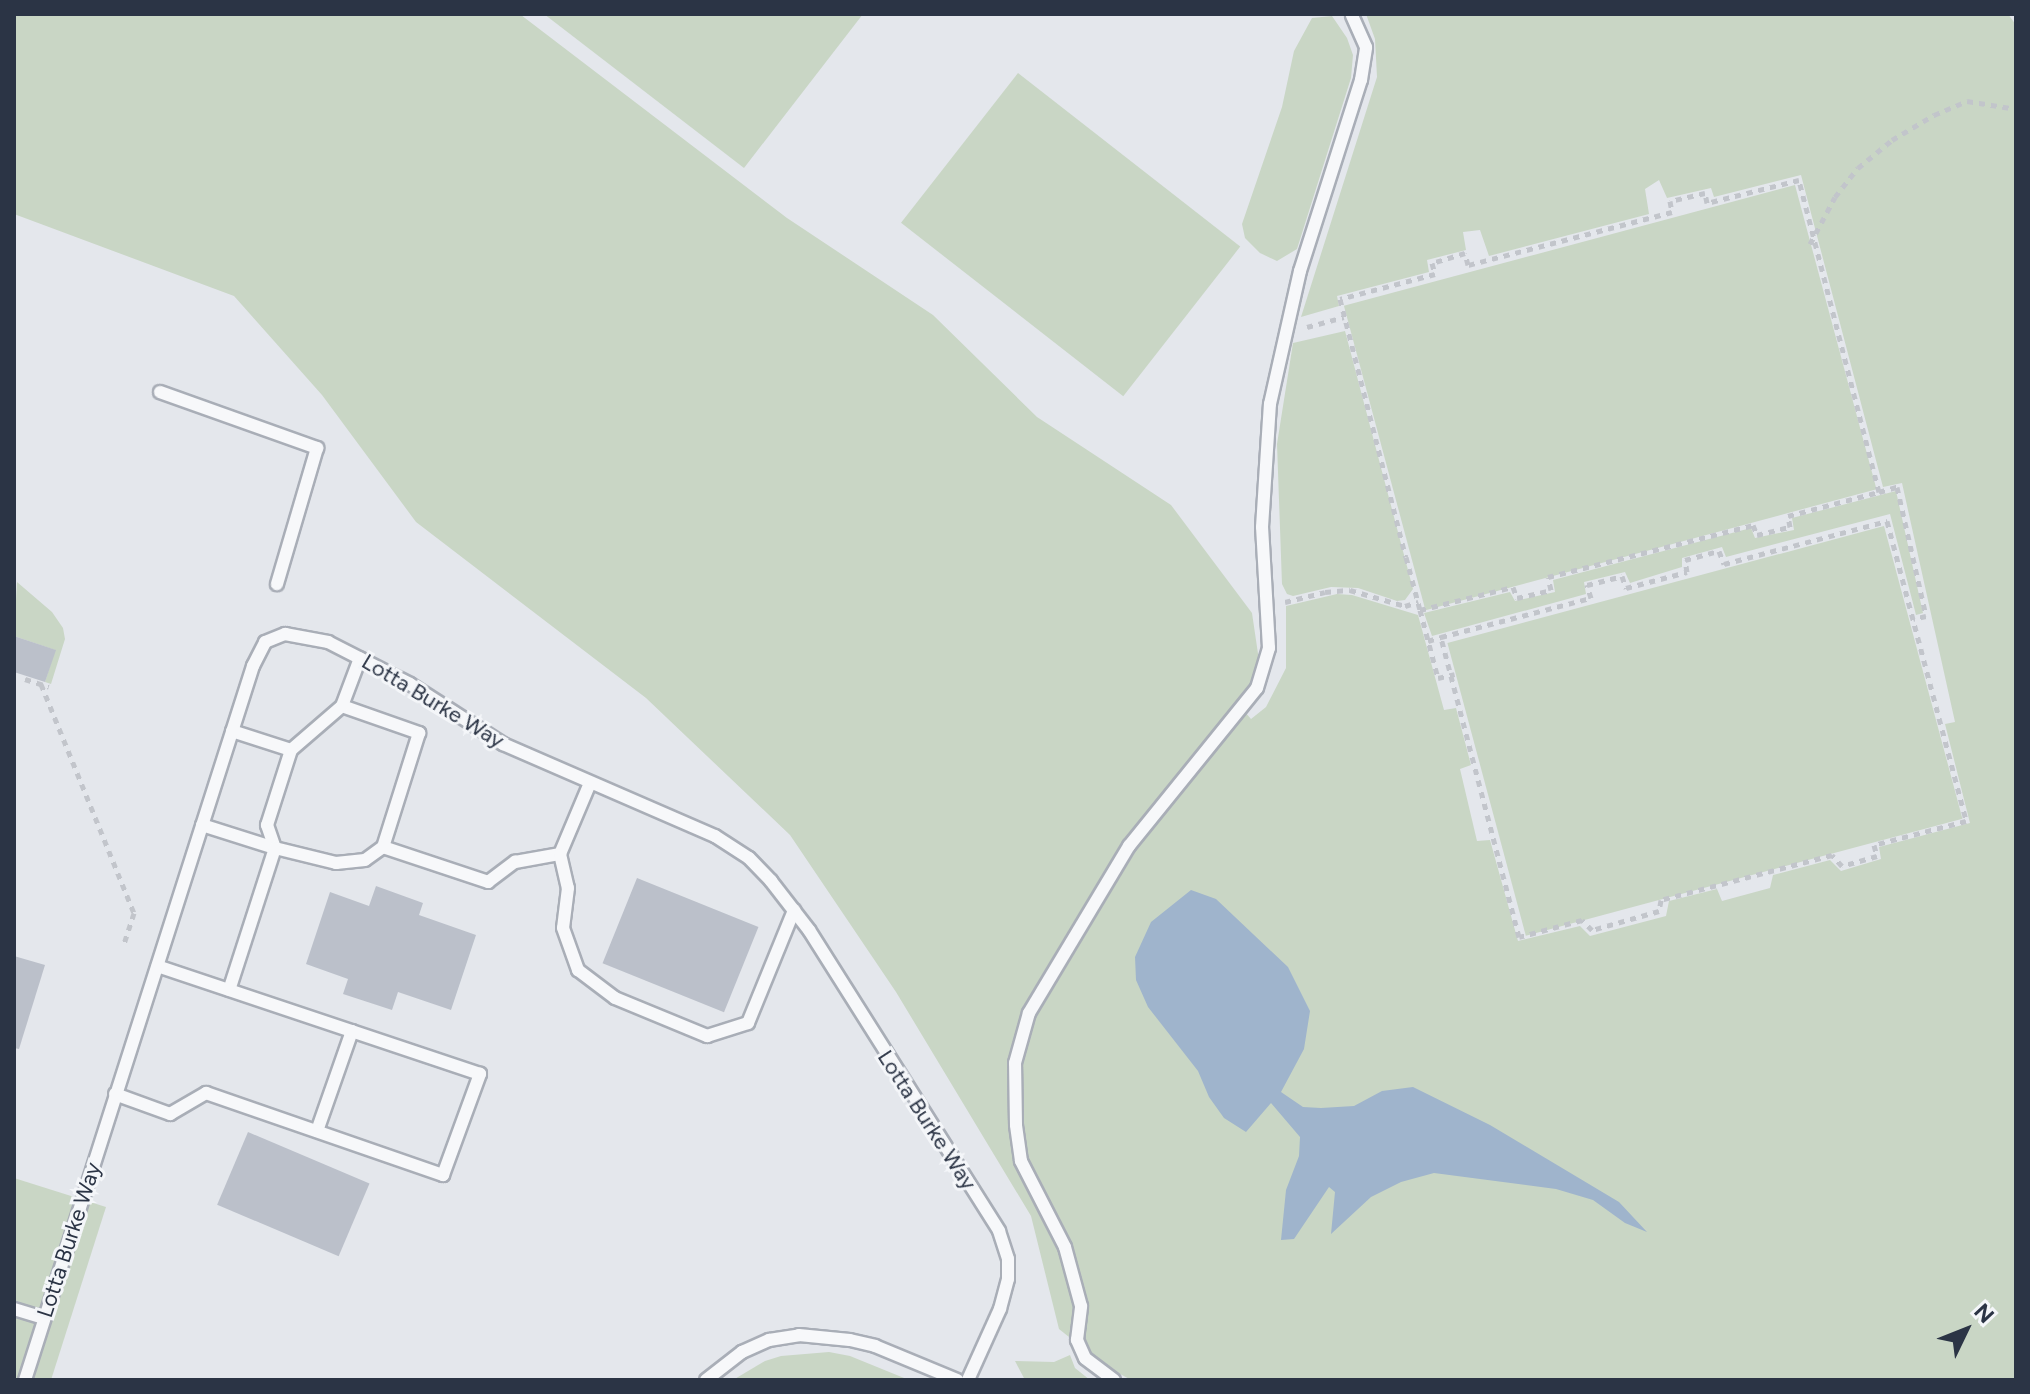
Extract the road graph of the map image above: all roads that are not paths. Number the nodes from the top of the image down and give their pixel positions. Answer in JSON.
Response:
{"nodes":[{"id":1,"x":1352,"y":15,"type":"edge"},
{"id":2,"x":160,"y":392,"type":"dead end"},
{"id":3,"x":277,"y":584,"type":"dead end"},
{"id":4,"x":360,"y":658,"type":"junction"},
{"id":5,"x":342,"y":706,"type":"junction"},
{"id":6,"x":232,"y":731,"type":"junction"},
{"id":7,"x":291,"y":750,"type":"junction"},
{"id":8,"x":590,"y":783,"type":"junction"},
{"id":9,"x":202,"y":825,"type":"junction"},
{"id":10,"x":383,"y":847,"type":"junction"},
{"id":11,"x":275,"y":848,"type":"junction"},
{"id":12,"x":560,"y":854,"type":"junction"},
{"id":13,"x":794,"y":910,"type":"junction"},
{"id":14,"x":158,"y":966,"type":"junction"},
{"id":15,"x":229,"y":990,"type":"junction"},
{"id":16,"x":352,"y":1031,"type":"junction"},
{"id":17,"x":115,"y":1094,"type":"junction"},
{"id":18,"x":317,"y":1131,"type":"junction"},
{"id":19,"x":14,"y":1309,"type":"edge"},
{"id":20,"x":44,"y":1318,"type":"junction"},
{"id":21,"x":25,"y":1380,"type":"edge"},
{"id":22,"x":706,"y":1380,"type":"edge"},
{"id":23,"x":957,"y":1380,"type":"edge"},
{"id":24,"x":968,"y":1380,"type":"edge"},
{"id":25,"x":1114,"y":1380,"type":"edge"}],
"edges":[{"from":1,"to":25,"type":"lane"},
{"from":2,"to":3,"type":"lane"},
{"from":4,"to":5,"type":"lane"},
{"from":4,"to":6,"type":"lane","name":"Lotta Burke Way"},
{"from":4,"to":8,"type":"lane","name":"Lotta Burke Way"},
{"from":5,"to":7,"type":"lane"},
{"from":5,"to":10,"type":"lane"},
{"from":6,"to":7,"type":"lane"},
{"from":6,"to":9,"type":"lane","name":"Lotta Burke Way"},
{"from":7,"to":11,"type":"lane"},
{"from":8,"to":12,"type":"lane"},
{"from":8,"to":13,"type":"lane","name":"Lotta Burke Way"},
{"from":9,"to":11,"type":"lane"},
{"from":9,"to":14,"type":"lane","name":"Lotta Burke Way"},
{"from":10,"to":11,"type":"lane"},
{"from":10,"to":12,"type":"lane"},
{"from":11,"to":15,"type":"lane"},
{"from":12,"to":13,"type":"lane"},
{"from":13,"to":24,"type":"lane","name":"Lotta Burke Way"},
{"from":14,"to":15,"type":"lane"},
{"from":14,"to":17,"type":"lane","name":"Lotta Burke Way"},
{"from":15,"to":16,"type":"lane"},
{"from":16,"to":18,"type":"lane"},
{"from":16,"to":18,"type":"lane"},
{"from":17,"to":18,"type":"lane"},
{"from":17,"to":20,"type":"lane","name":"Lotta Burke Way"},
{"from":19,"to":20,"type":"lane"},
{"from":20,"to":21,"type":"lane","name":"Lotta Burke Way"},
{"from":22,"to":23,"type":"lane"}]}
